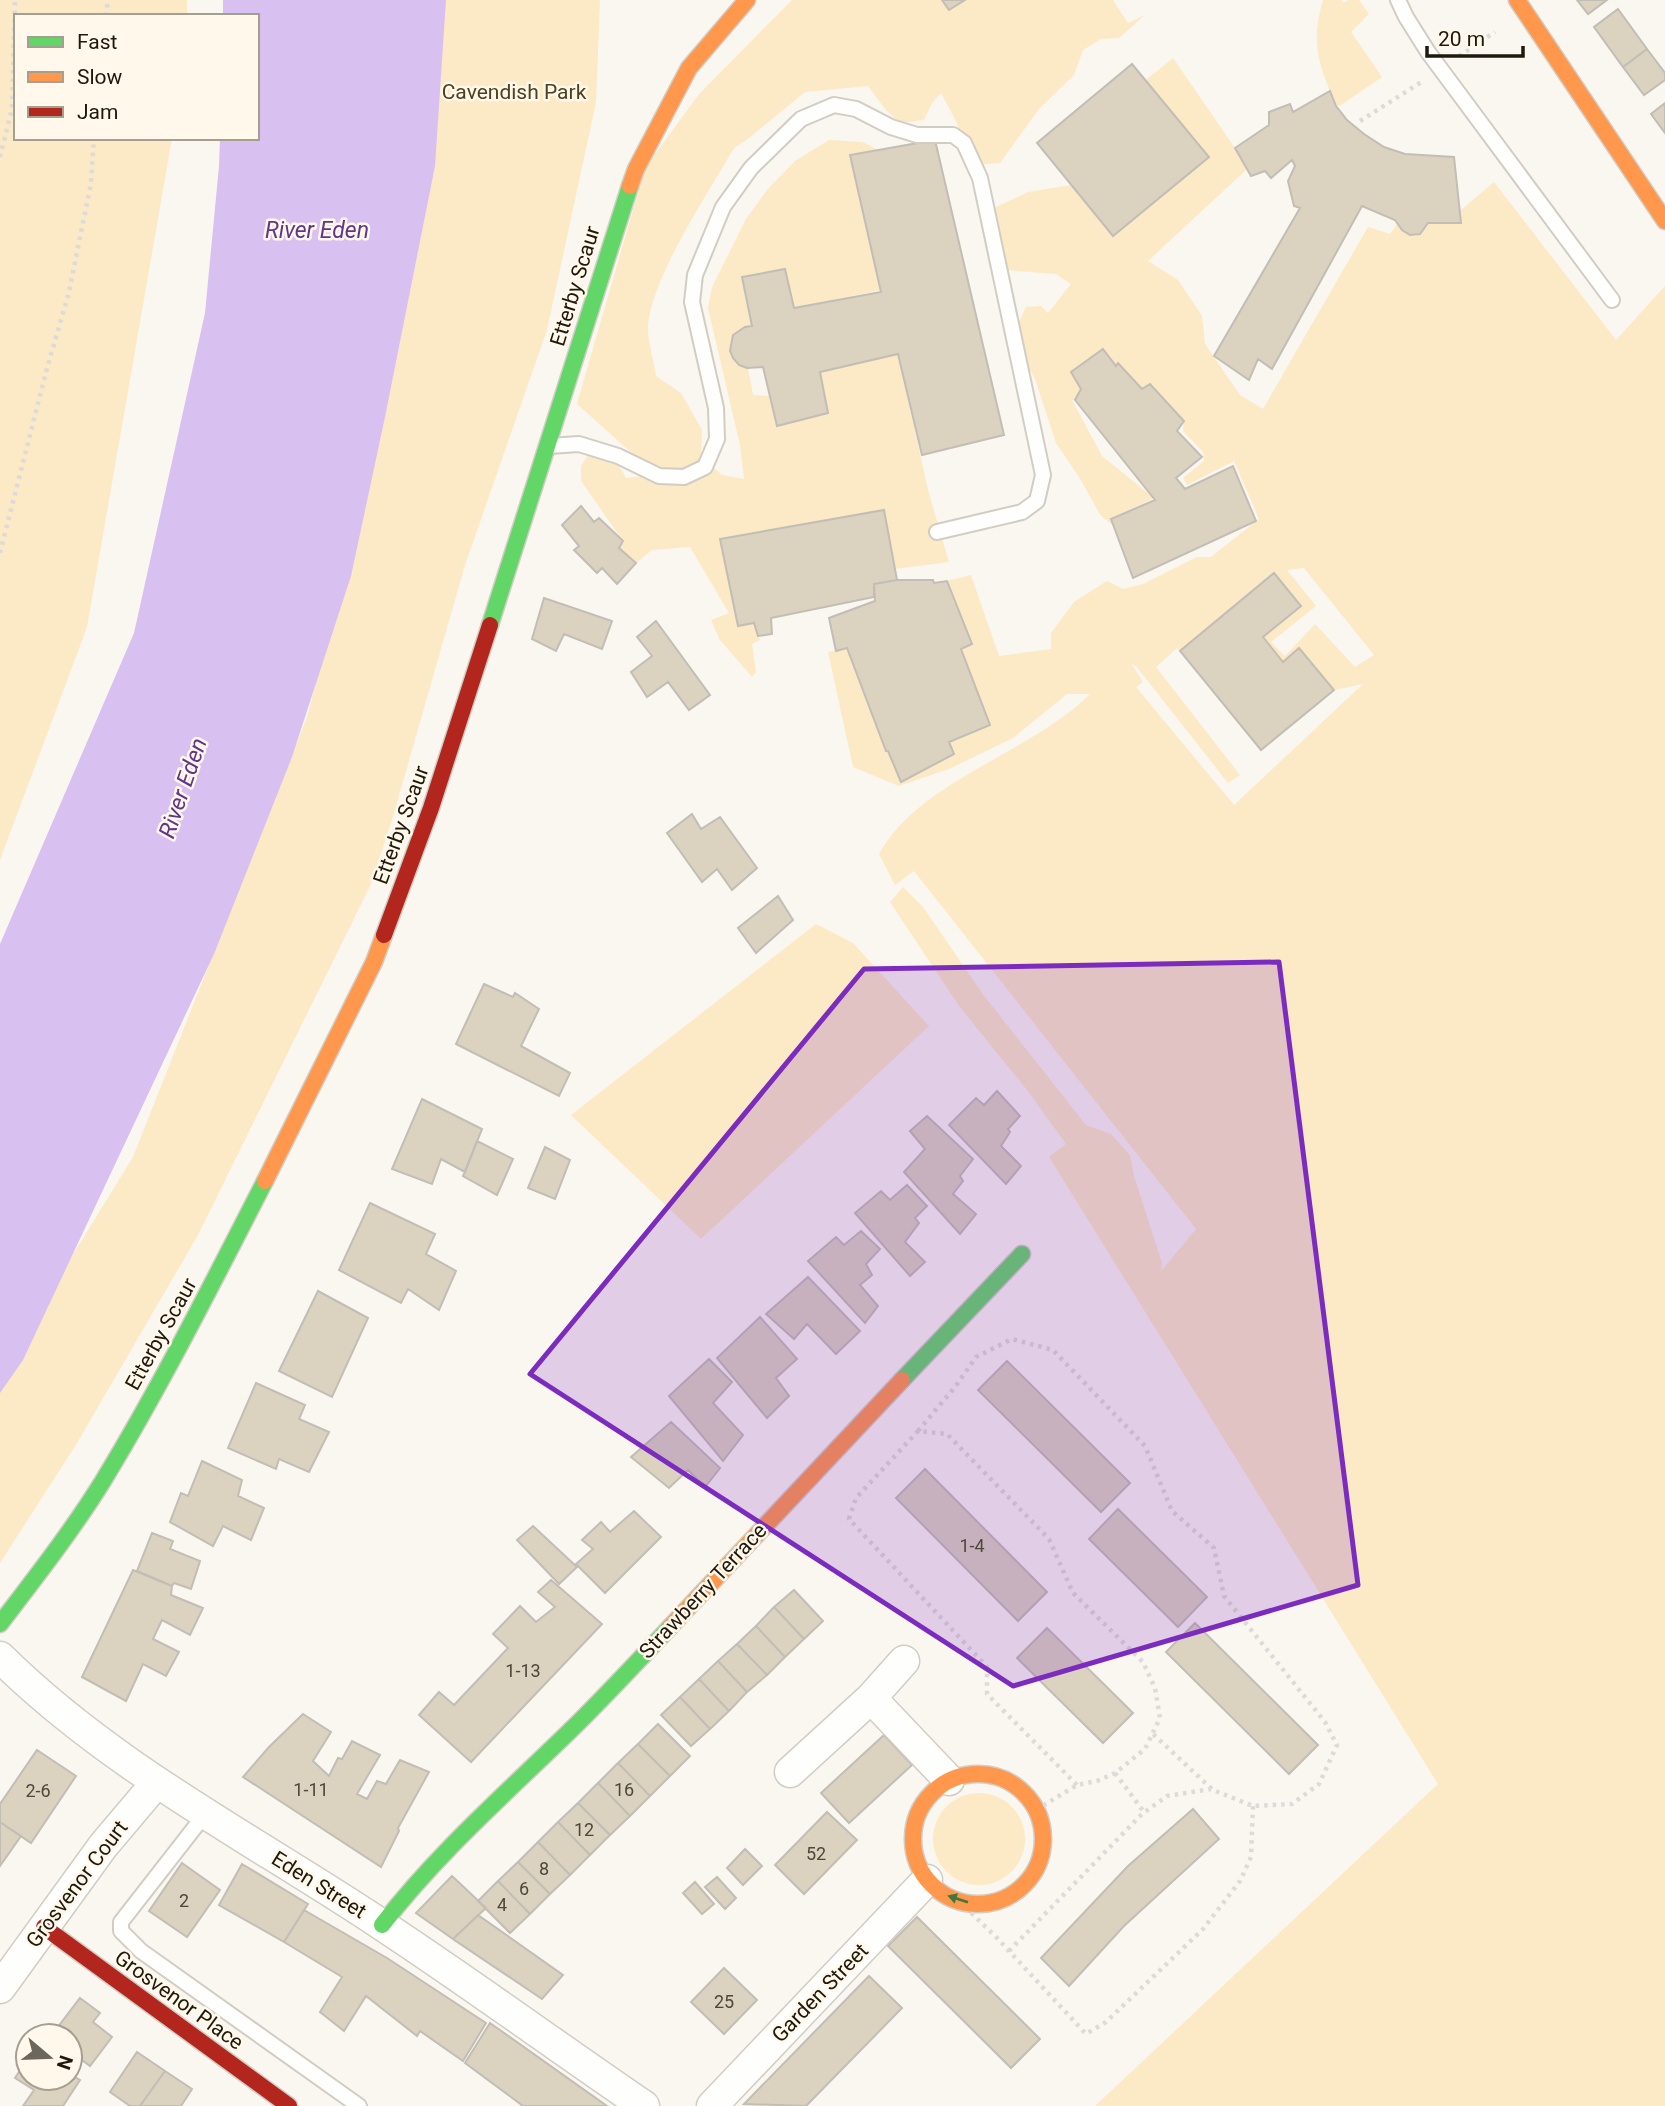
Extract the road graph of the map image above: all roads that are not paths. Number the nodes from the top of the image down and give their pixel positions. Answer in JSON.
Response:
{"nodes":[{"id":1,"x":747,"y":0,"type":"edge"},
{"id":2,"x":1398,"y":0,"type":"edge"},
{"id":3,"x":1517,"y":0,"type":"edge"},
{"id":4,"x":1665,"y":221,"type":"edge"},
{"id":5,"x":1612,"y":300,"type":"dead end"},
{"id":6,"x":548,"y":446,"type":"junction"},
{"id":7,"x":937,"y":532,"type":"dead end"},
{"id":8,"x":1023,"y":1254,"type":"dead end"},
{"id":9,"x":0,"y":1624,"type":"edge"},
{"id":10,"x":0,"y":1657,"type":"edge"},
{"id":11,"x":904,"y":1661,"type":"dead end"},
{"id":12,"x":871,"y":1698,"type":"junction"},
{"id":13,"x":790,"y":1772,"type":"dead end"},
{"id":14,"x":949,"y":1780,"type":"junction"},
{"id":15,"x":157,"y":1782,"type":"junction"},
{"id":16,"x":206,"y":1813,"type":"junction"},
{"id":17,"x":927,"y":1880,"type":"junction"},
{"id":18,"x":382,"y":1925,"type":"junction"},
{"id":19,"x":44,"y":1927,"type":"junction"},
{"id":20,"x":0,"y":1988,"type":"edge"},
{"id":21,"x":289,"y":2106,"type":"edge"},
{"id":22,"x":359,"y":2106,"type":"edge"},
{"id":23,"x":644,"y":2106,"type":"edge"},
{"id":24,"x":712,"y":2106,"type":"edge"}],
"edges":[{"from":1,"to":6,"type":"street","name":"Etterby Scaur"},
{"from":2,"to":5,"type":"lane"},
{"from":3,"to":4,"type":"street"},
{"from":6,"to":7,"type":"lane"},
{"from":6,"to":9,"type":"street","name":"Etterby Scaur"},
{"from":8,"to":18,"type":"street","name":"Strawberry Terrace"},
{"from":10,"to":15,"type":"street","name":"Eden Street"},
{"from":11,"to":12,"type":"street"},
{"from":12,"to":13,"type":"street"},
{"from":12,"to":14,"type":"street"},
{"from":14,"to":17,"type":"street"},
{"from":14,"to":17,"type":"street","one_way":true},
{"from":15,"to":16,"type":"street","name":"Eden Street"},
{"from":15,"to":19,"type":"street","name":"Grosvenor Court"},
{"from":16,"to":18,"type":"street","name":"Eden Street"},
{"from":16,"to":22,"type":"lane"},
{"from":17,"to":24,"type":"street","name":"Garden Street"},
{"from":18,"to":23,"type":"street","name":"Eden Street"},
{"from":19,"to":20,"type":"street","name":"Grosvenor Court"},
{"from":19,"to":21,"type":"street","name":"Grosvenor Place"}]}
